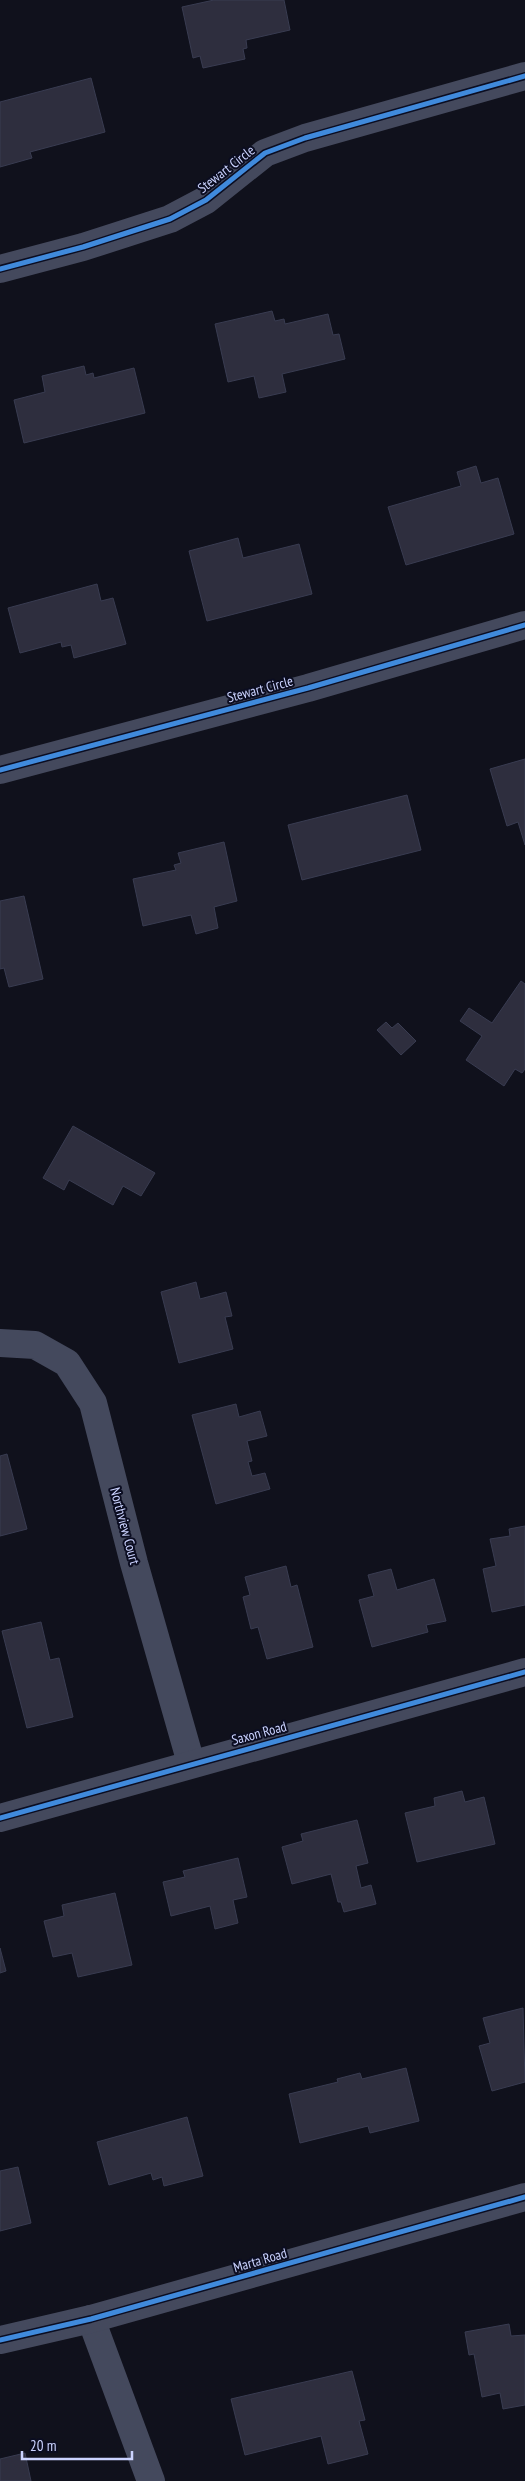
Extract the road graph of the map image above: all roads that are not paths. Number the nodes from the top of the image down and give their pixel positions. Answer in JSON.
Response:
{"nodes":[{"id":1,"x":525,"y":76,"type":"edge"},
{"id":2,"x":0,"y":269,"type":"edge"},
{"id":3,"x":525,"y":625,"type":"edge"},
{"id":4,"x":0,"y":770,"type":"edge"},
{"id":5,"x":0,"y":1343,"type":"edge"},
{"id":6,"x":525,"y":1672,"type":"edge"},
{"id":7,"x":191,"y":1763,"type":"junction"},
{"id":8,"x":0,"y":1818,"type":"edge"},
{"id":9,"x":525,"y":2197,"type":"edge"},
{"id":10,"x":91,"y":2319,"type":"junction"},
{"id":11,"x":0,"y":2340,"type":"edge"},
{"id":12,"x":152,"y":2481,"type":"edge"}],
"edges":[{"from":1,"to":2,"type":"street","name":"Stewart Circle"},
{"from":3,"to":4,"type":"street","name":"Stewart Circle"},
{"from":5,"to":7,"type":"street","name":"Northview Court"},
{"from":6,"to":7,"type":"street","name":"Saxon Road"},
{"from":7,"to":8,"type":"street","name":"Saxon Road"},
{"from":9,"to":10,"type":"street","name":"Marta Road"},
{"from":10,"to":11,"type":"street","name":"Marta Road"},
{"from":10,"to":12,"type":"street"}]}
